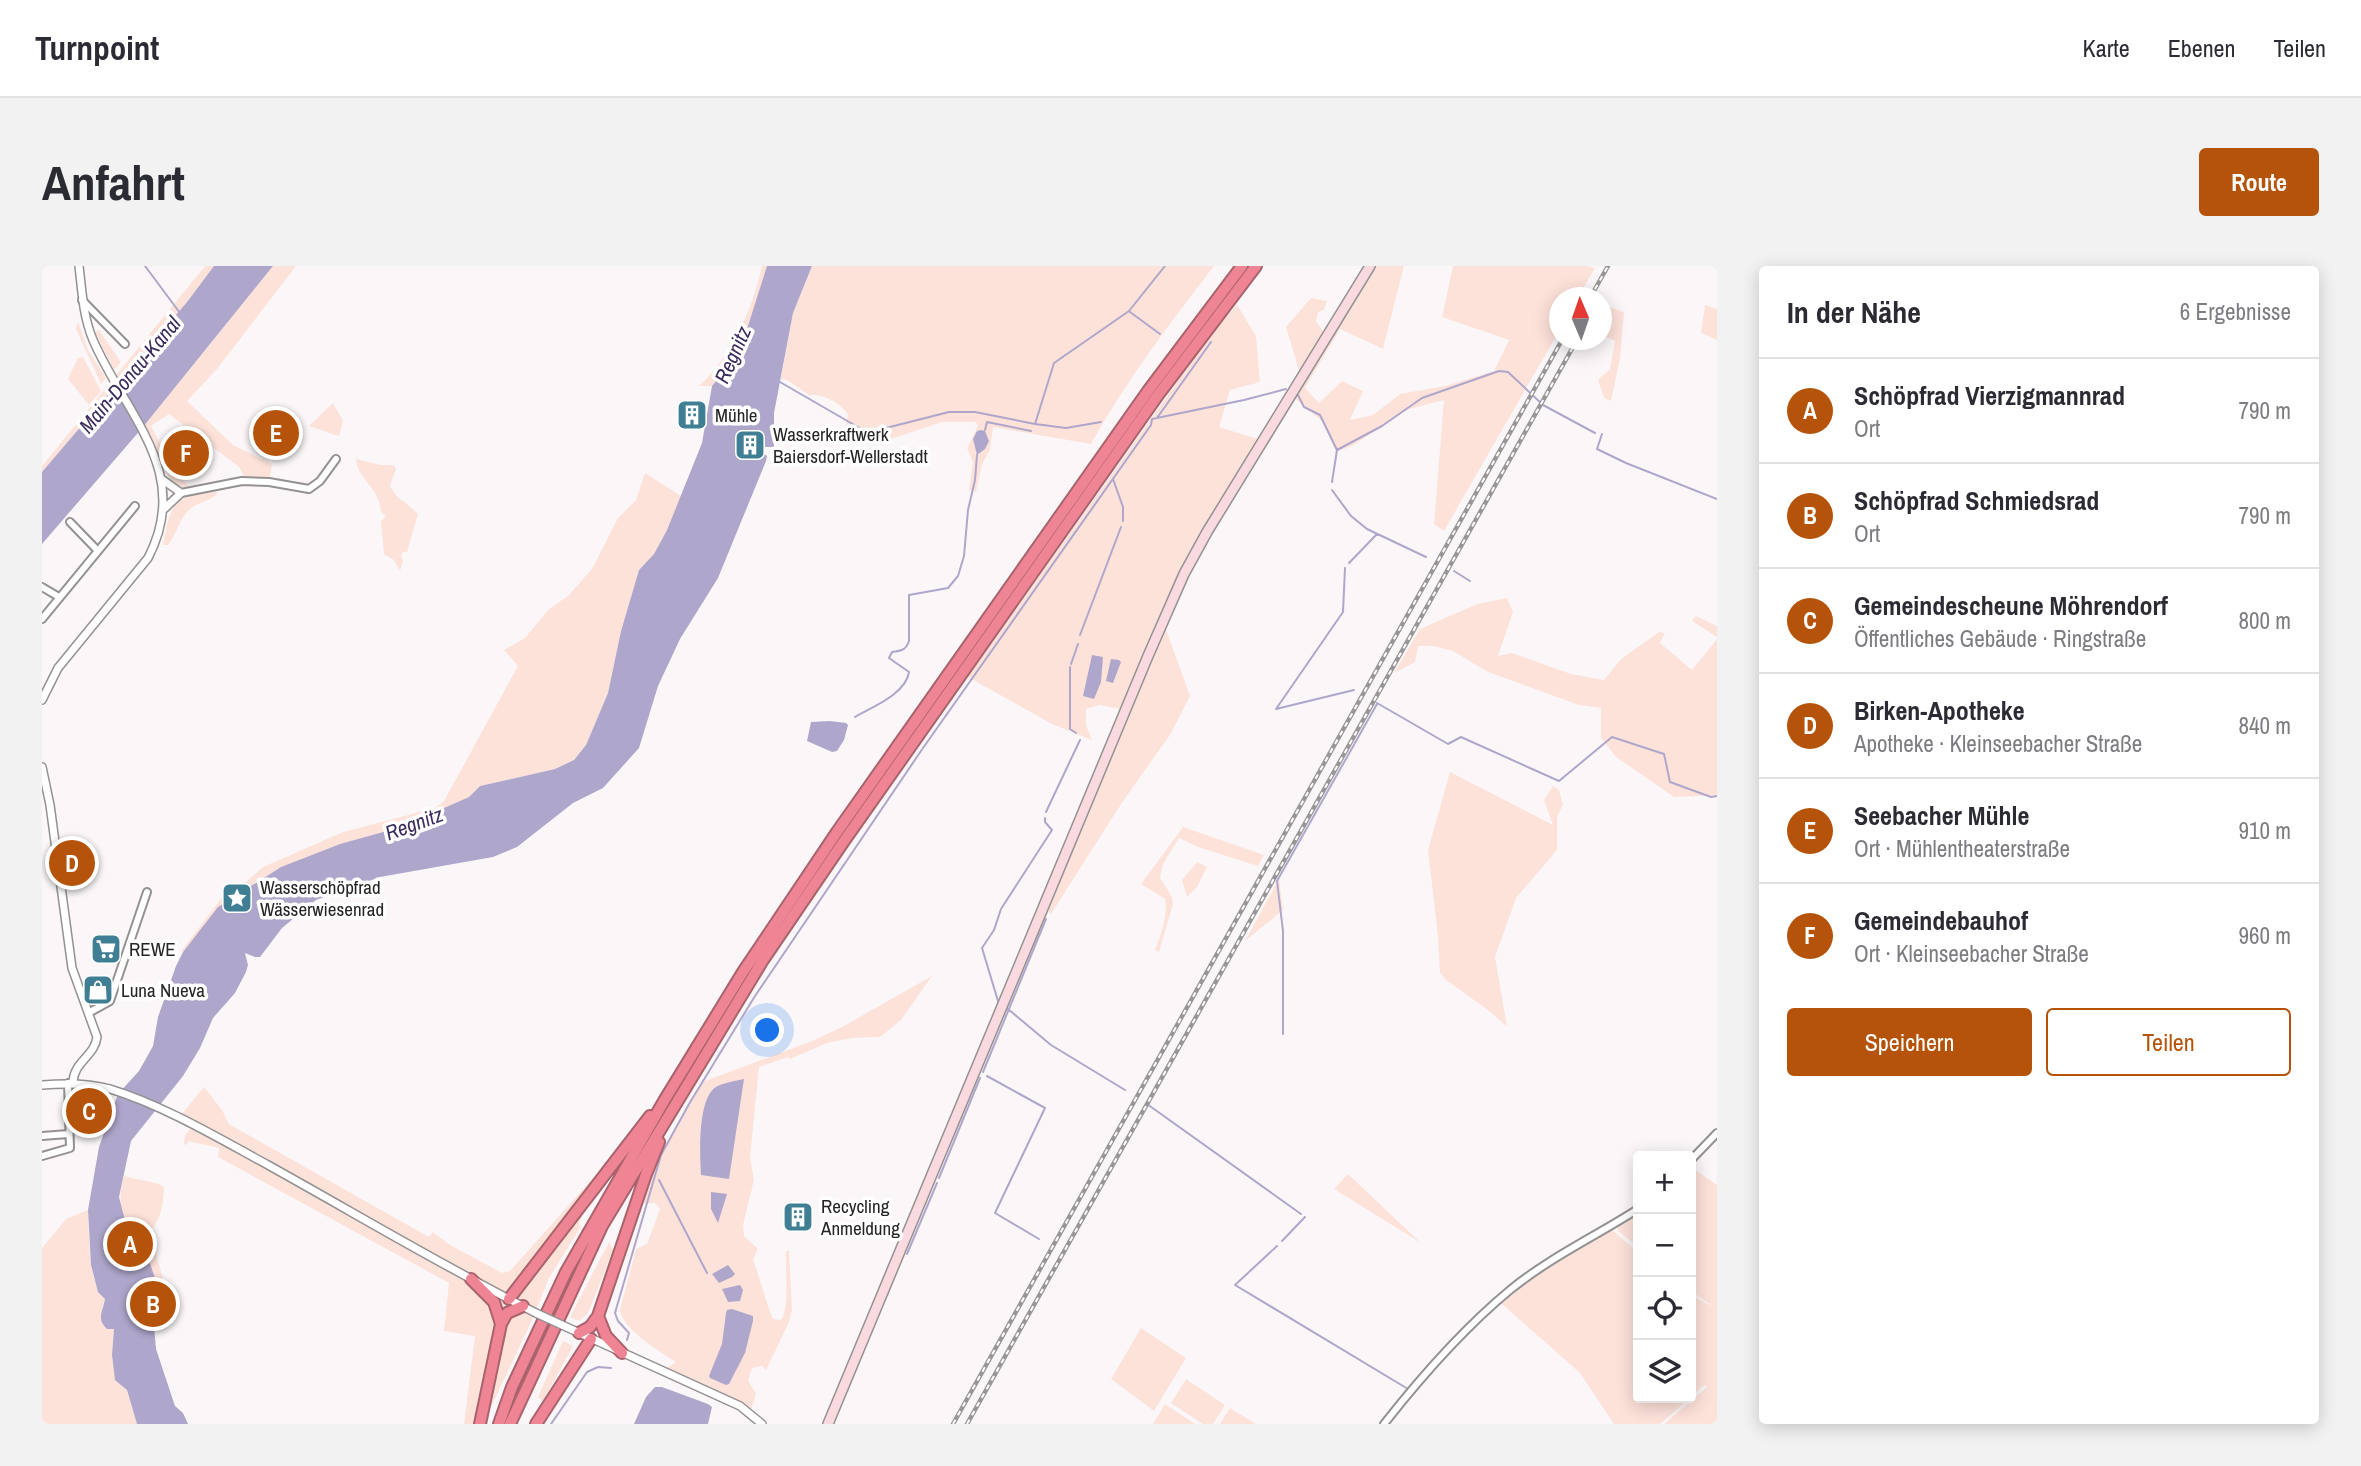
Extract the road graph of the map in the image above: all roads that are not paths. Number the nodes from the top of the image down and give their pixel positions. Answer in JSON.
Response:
{"nodes":[{"id":1,"x":79,"y":266,"type":"edge"},
{"id":2,"x":1242,"y":266,"type":"edge"},
{"id":3,"x":1256,"y":266,"type":"edge"},
{"id":4,"x":1370,"y":266,"type":"edge"},
{"id":5,"x":82,"y":300,"type":"junction"},
{"id":6,"x":124,"y":344,"type":"dead end"},
{"id":7,"x":336,"y":459,"type":"dead end"},
{"id":8,"x":162,"y":480,"type":"junction"},
{"id":9,"x":181,"y":493,"type":"junction"},
{"id":10,"x":135,"y":506,"type":"dead end"},
{"id":11,"x":164,"y":509,"type":"junction"},
{"id":12,"x":69,"y":523,"type":"dead end"},
{"id":13,"x":98,"y":551,"type":"junction"},
{"id":14,"x":42,"y":587,"type":"edge"},
{"id":15,"x":59,"y":597,"type":"junction"},
{"id":16,"x":43,"y":616,"type":"edge"},
{"id":17,"x":44,"y":686,"type":"edge"},
{"id":18,"x":42,"y":700,"type":"edge"},
{"id":19,"x":42,"y":768,"type":"edge"},
{"id":20,"x":43,"y":779,"type":"edge"},
{"id":21,"x":147,"y":892,"type":"dead end"},
{"id":22,"x":90,"y":1012,"type":"junction"},
{"id":23,"x":70,"y":1083,"type":"junction"},
{"id":24,"x":42,"y":1085,"type":"edge"},
{"id":25,"x":677,"y":1098,"type":"junction"},
{"id":26,"x":664,"y":1101,"type":"junction"},
{"id":27,"x":1717,"y":1133,"type":"edge"},
{"id":28,"x":68,"y":1134,"type":"junction"},
{"id":29,"x":42,"y":1136,"type":"edge"},
{"id":30,"x":1696,"y":1155,"type":"edge"},
{"id":31,"x":42,"y":1156,"type":"edge"},
{"id":32,"x":1633,"y":1212,"type":"edge"},
{"id":33,"x":471,"y":1279,"type":"junction"},
{"id":34,"x":509,"y":1299,"type":"junction"},
{"id":35,"x":523,"y":1306,"type":"junction"},
{"id":36,"x":598,"y":1316,"type":"junction"},
{"id":37,"x":501,"y":1324,"type":"junction"},
{"id":38,"x":579,"y":1333,"type":"junction"},
{"id":39,"x":591,"y":1339,"type":"junction"},
{"id":40,"x":622,"y":1353,"type":"junction"},
{"id":41,"x":480,"y":1424,"type":"edge"},
{"id":42,"x":499,"y":1424,"type":"edge"},
{"id":43,"x":510,"y":1424,"type":"edge"},
{"id":44,"x":536,"y":1424,"type":"edge"},
{"id":45,"x":762,"y":1424,"type":"edge"},
{"id":46,"x":828,"y":1424,"type":"edge"},
{"id":47,"x":1384,"y":1424,"type":"edge"}],
"edges":[{"from":1,"to":5,"type":"street"},
{"from":2,"to":26,"type":"highway"},
{"from":3,"to":25,"type":"highway"},
{"from":4,"to":46,"type":"main road"},
{"from":5,"to":6,"type":"street"},
{"from":5,"to":8,"type":"street"},
{"from":7,"to":9,"type":"street"},
{"from":8,"to":9,"type":"street"},
{"from":8,"to":11,"type":"street"},
{"from":9,"to":11,"type":"street"},
{"from":10,"to":13,"type":"street"},
{"from":11,"to":17,"type":"street"},
{"from":12,"to":13,"type":"street"},
{"from":13,"to":15,"type":"street"},
{"from":14,"to":15,"type":"street"},
{"from":15,"to":16,"type":"street"},
{"from":17,"to":18,"type":"street"},
{"from":19,"to":20,"type":"street"},
{"from":20,"to":22,"type":"street"},
{"from":21,"to":22,"type":"street"},
{"from":22,"to":23,"type":"street"},
{"from":23,"to":24,"type":"street"},
{"from":23,"to":28,"type":"street"},
{"from":23,"to":33,"type":"street"},
{"from":25,"to":36,"type":"highway"},
{"from":25,"to":43,"type":"highway"},
{"from":26,"to":34,"type":"highway"},
{"from":26,"to":42,"type":"highway"},
{"from":27,"to":30,"type":"street"},
{"from":28,"to":29,"type":"street"},
{"from":28,"to":31,"type":"street"},
{"from":32,"to":47,"type":"street"},
{"from":33,"to":34,"type":"street"},
{"from":33,"to":37,"type":"highway"},
{"from":34,"to":35,"type":"street"},
{"from":35,"to":37,"type":"highway"},
{"from":35,"to":38,"type":"street","bridge":true},
{"from":36,"to":38,"type":"highway"},
{"from":36,"to":40,"type":"highway"},
{"from":37,"to":41,"type":"highway"},
{"from":38,"to":39,"type":"street"},
{"from":39,"to":40,"type":"street"},
{"from":39,"to":44,"type":"highway"},
{"from":40,"to":45,"type":"street"}]}
